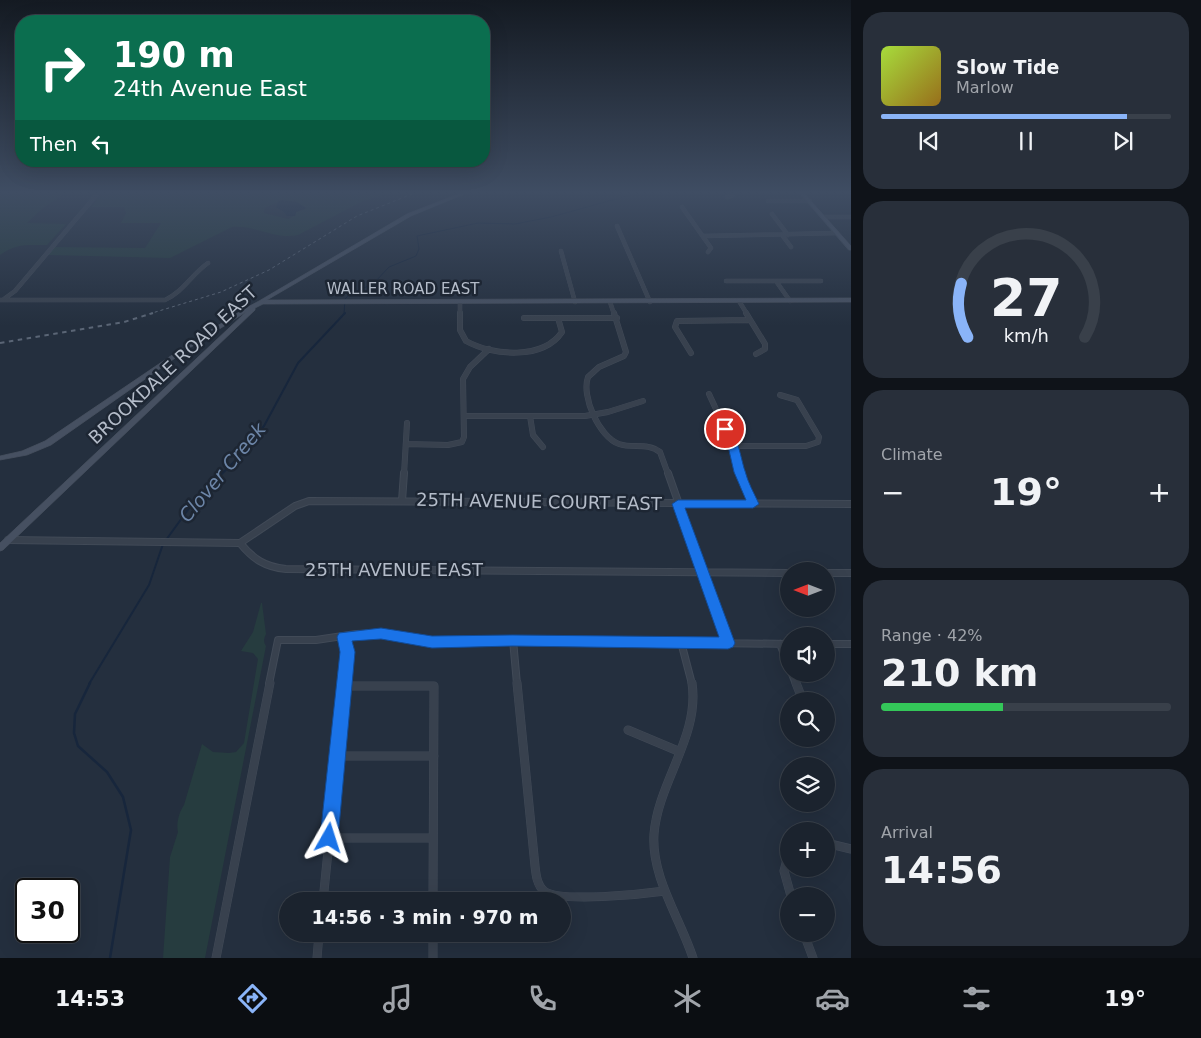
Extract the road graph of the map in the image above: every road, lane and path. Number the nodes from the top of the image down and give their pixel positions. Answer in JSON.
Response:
{"nodes":[{"id":1,"x":704,"y":236,"type":"edge"},
{"id":2,"x":61,"y":237,"type":"edge"},
{"id":3,"x":372,"y":237,"type":"edge"},
{"id":4,"x":622,"y":237,"type":"edge"},
{"id":5,"x":783,"y":237,"type":"edge"},
{"id":6,"x":840,"y":237,"type":"edge"},
{"id":7,"x":791,"y":247,"type":"dead end"},
{"id":8,"x":851,"y":249,"type":"edge"},
{"id":9,"x":561,"y":251,"type":"dead end"},
{"id":10,"x":708,"y":252,"type":"dead end"},
{"id":11,"x":208,"y":264,"type":"dead end"},
{"id":12,"x":726,"y":281,"type":"dead end"},
{"id":13,"x":776,"y":281,"type":"junction"},
{"id":14,"x":821,"y":281,"type":"dead end"},
{"id":15,"x":2,"y":299,"type":"edge"},
{"id":16,"x":851,"y":300,"type":"edge"},
{"id":17,"x":739,"y":301,"type":"junction"},
{"id":18,"x":790,"y":301,"type":"junction"},
{"id":19,"x":262,"y":302,"type":"junction"},
{"id":20,"x":460,"y":302,"type":"junction"},
{"id":21,"x":575,"y":302,"type":"junction"},
{"id":22,"x":610,"y":302,"type":"junction"},
{"id":23,"x":650,"y":302,"type":"junction"},
{"id":24,"x":524,"y":318,"type":"dead end"},
{"id":25,"x":558,"y":318,"type":"junction"},
{"id":26,"x":617,"y":318,"type":"junction"},
{"id":27,"x":750,"y":320,"type":"junction"},
{"id":28,"x":487,"y":348,"type":"junction"},
{"id":29,"x":691,"y":354,"type":"dead end"},
{"id":30,"x":756,"y":354,"type":"dead end"},
{"id":31,"x":709,"y":394,"type":"dead end"},
{"id":32,"x":780,"y":395,"type":"dead end"},
{"id":33,"x":643,"y":401,"type":"dead end"},
{"id":34,"x":593,"y":414,"type":"junction"},
{"id":35,"x":464,"y":416,"type":"junction"},
{"id":36,"x":530,"y":416,"type":"junction"},
{"id":37,"x":407,"y":423,"type":"dead end"},
{"id":38,"x":406,"y":444,"type":"junction"},
{"id":39,"x":733,"y":446,"type":"junction"},
{"id":40,"x":543,"y":447,"type":"dead end"},
{"id":41,"x":0,"y":458,"type":"edge"},
{"id":42,"x":402,"y":501,"type":"junction"},
{"id":43,"x":678,"y":504,"type":"junction"},
{"id":44,"x":753,"y":504,"type":"junction"},
{"id":45,"x":851,"y":504,"type":"edge"},
{"id":46,"x":8,"y":540,"type":"junction"},
{"id":47,"x":240,"y":543,"type":"junction"},
{"id":48,"x":0,"y":548,"type":"edge"},
{"id":49,"x":703,"y":572,"type":"junction"},
{"id":50,"x":780,"y":573,"type":"edge"},
{"id":51,"x":835,"y":573,"type":"edge"},
{"id":52,"x":851,"y":573,"type":"edge"},
{"id":53,"x":344,"y":637,"type":"junction"},
{"id":54,"x":513,"y":640,"type":"junction"},
{"id":55,"x":681,"y":642,"type":"junction"},
{"id":56,"x":728,"y":643,"type":"junction"},
{"id":57,"x":780,"y":644,"type":"edge"},
{"id":58,"x":835,"y":644,"type":"edge"},
{"id":59,"x":851,"y":644,"type":"edge"},
{"id":60,"x":344,"y":686,"type":"junction"},
{"id":61,"x":628,"y":730,"type":"dead end"},
{"id":62,"x":678,"y":751,"type":"junction"},
{"id":63,"x":337,"y":756,"type":"junction"},
{"id":64,"x":434,"y":756,"type":"junction"},
{"id":65,"x":329,"y":838,"type":"junction"},
{"id":66,"x":434,"y":838,"type":"junction"},
{"id":67,"x":835,"y":845,"type":"edge"},
{"id":68,"x":851,"y":849,"type":"edge"},
{"id":69,"x":665,"y":891,"type":"junction"},
{"id":70,"x":324,"y":892,"type":"edge"},
{"id":71,"x":433,"y":892,"type":"edge"},
{"id":72,"x":318,"y":942,"type":"edge"},
{"id":73,"x":433,"y":942,"type":"edge"},
{"id":74,"x":807,"y":942,"type":"edge"},
{"id":75,"x":216,"y":958,"type":"edge"},
{"id":76,"x":317,"y":958,"type":"edge"},
{"id":77,"x":433,"y":958,"type":"edge"},
{"id":78,"x":693,"y":958,"type":"edge"},
{"id":79,"x":812,"y":958,"type":"edge"}],
"edges":[{"from":1,"to":10,"type":"street"},
{"from":2,"to":15,"type":"street"},
{"from":3,"to":19,"type":"main road","name":"BROOKDALE ROAD EAST"},
{"from":4,"to":23,"type":"street"},
{"from":5,"to":7,"type":"street"},
{"from":6,"to":8,"type":"main road"},
{"from":9,"to":21,"type":"street"},
{"from":11,"to":15,"type":"street"},
{"from":12,"to":13,"type":"street"},
{"from":13,"to":14,"type":"street"},
{"from":13,"to":18,"type":"street"},
{"from":16,"to":18,"type":"main road","name":"WALLER ROAD EAST"},
{"from":17,"to":18,"type":"main road","name":"WALLER ROAD EAST"},
{"from":17,"to":23,"type":"main road","name":"WALLER ROAD EAST"},
{"from":17,"to":27,"type":"street"},
{"from":19,"to":20,"type":"main road","name":"WALLER ROAD EAST"},
{"from":19,"to":41,"type":"main road","name":"WALLER ROAD EAST"},
{"from":19,"to":46,"type":"main road","name":"BROOKDALE ROAD EAST"},
{"from":20,"to":21,"type":"main road","name":"WALLER ROAD EAST"},
{"from":20,"to":28,"type":"street"},
{"from":21,"to":22,"type":"main road","name":"WALLER ROAD EAST"},
{"from":22,"to":23,"type":"main road","name":"WALLER ROAD EAST"},
{"from":22,"to":26,"type":"street"},
{"from":24,"to":25,"type":"street"},
{"from":25,"to":26,"type":"street"},
{"from":25,"to":28,"type":"street"},
{"from":26,"to":34,"type":"street"},
{"from":27,"to":29,"type":"street"},
{"from":27,"to":30,"type":"street"},
{"from":28,"to":35,"type":"street"},
{"from":31,"to":39,"type":"street"},
{"from":32,"to":39,"type":"street"},
{"from":33,"to":34,"type":"street"},
{"from":34,"to":36,"type":"street"},
{"from":34,"to":43,"type":"street"},
{"from":35,"to":36,"type":"street"},
{"from":35,"to":38,"type":"street"},
{"from":36,"to":40,"type":"street"},
{"from":37,"to":38,"type":"street"},
{"from":38,"to":42,"type":"street"},
{"from":39,"to":44,"type":"street"},
{"from":42,"to":43,"type":"street","name":"25TH AVENUE COURT EAST"},
{"from":42,"to":47,"type":"street","name":"25TH AVENUE COURT EAST"},
{"from":43,"to":44,"type":"street","name":"25TH AVENUE COURT EAST"},
{"from":43,"to":49,"type":"street"},
{"from":44,"to":45,"type":"street","name":"25TH AVENUE COURT EAST"},
{"from":46,"to":47,"type":"street"},
{"from":46,"to":48,"type":"main road","name":"BROOKDALE ROAD EAST"},
{"from":47,"to":49,"type":"street","name":"25TH AVENUE EAST"},
{"from":49,"to":50,"type":"street","name":"25TH AVENUE EAST"},
{"from":49,"to":56,"type":"street"},
{"from":51,"to":52,"type":"street"},
{"from":53,"to":54,"type":"street"},
{"from":53,"to":60,"type":"street"},
{"from":53,"to":75,"type":"street"},
{"from":54,"to":55,"type":"street"},
{"from":54,"to":69,"type":"street"},
{"from":55,"to":56,"type":"street"},
{"from":55,"to":62,"type":"street"},
{"from":56,"to":57,"type":"street"},
{"from":58,"to":59,"type":"street"},
{"from":60,"to":63,"type":"street"},
{"from":60,"to":64,"type":"street"},
{"from":61,"to":62,"type":"street"},
{"from":62,"to":69,"type":"street"},
{"from":63,"to":64,"type":"street"},
{"from":63,"to":65,"type":"street"},
{"from":64,"to":66,"type":"street"},
{"from":65,"to":66,"type":"street"},
{"from":65,"to":70,"type":"street"},
{"from":66,"to":71,"type":"street"},
{"from":67,"to":68,"type":"street"},
{"from":69,"to":78,"type":"street"},
{"from":72,"to":76,"type":"street"},
{"from":73,"to":77,"type":"street"},
{"from":74,"to":79,"type":"street"}]}
